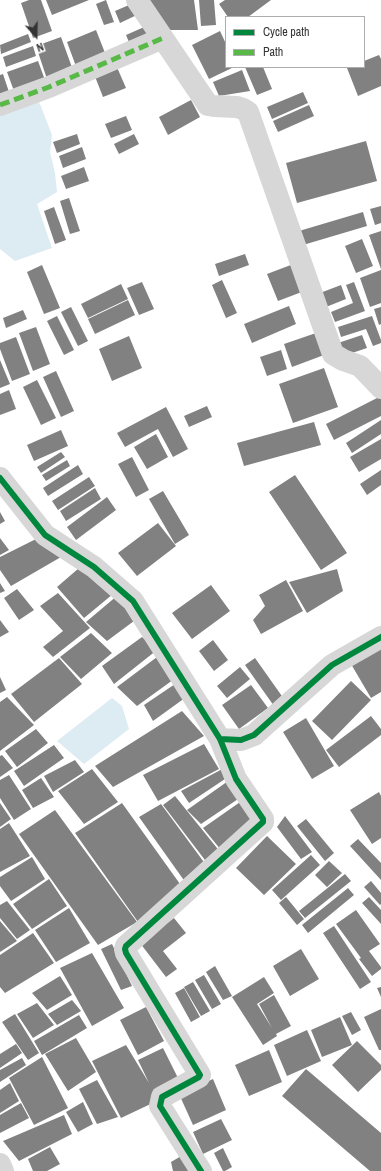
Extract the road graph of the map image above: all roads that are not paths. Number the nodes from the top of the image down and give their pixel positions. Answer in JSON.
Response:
{"nodes":[{"id":1,"x":137,"y":0,"type":"edge"},
{"id":2,"x":163,"y":38,"type":"junction"},
{"id":3,"x":0,"y":105,"type":"edge"},
{"id":4,"x":381,"y":388,"type":"edge"},
{"id":5,"x":0,"y":478,"type":"edge"},
{"id":6,"x":381,"y":637,"type":"edge"},
{"id":7,"x":220,"y":739,"type":"junction"},
{"id":8,"x":0,"y":1164,"type":"edge"},
{"id":9,"x":3,"y":1171,"type":"edge"},
{"id":10,"x":201,"y":1171,"type":"edge"}],
"edges":[{"from":1,"to":2,"type":"street"},
{"from":2,"to":3,"type":"street"},
{"from":2,"to":4,"type":"street"},
{"from":5,"to":7,"type":"street"},
{"from":6,"to":7,"type":"street"},
{"from":7,"to":10,"type":"street"},
{"from":8,"to":9,"type":"street"}]}
